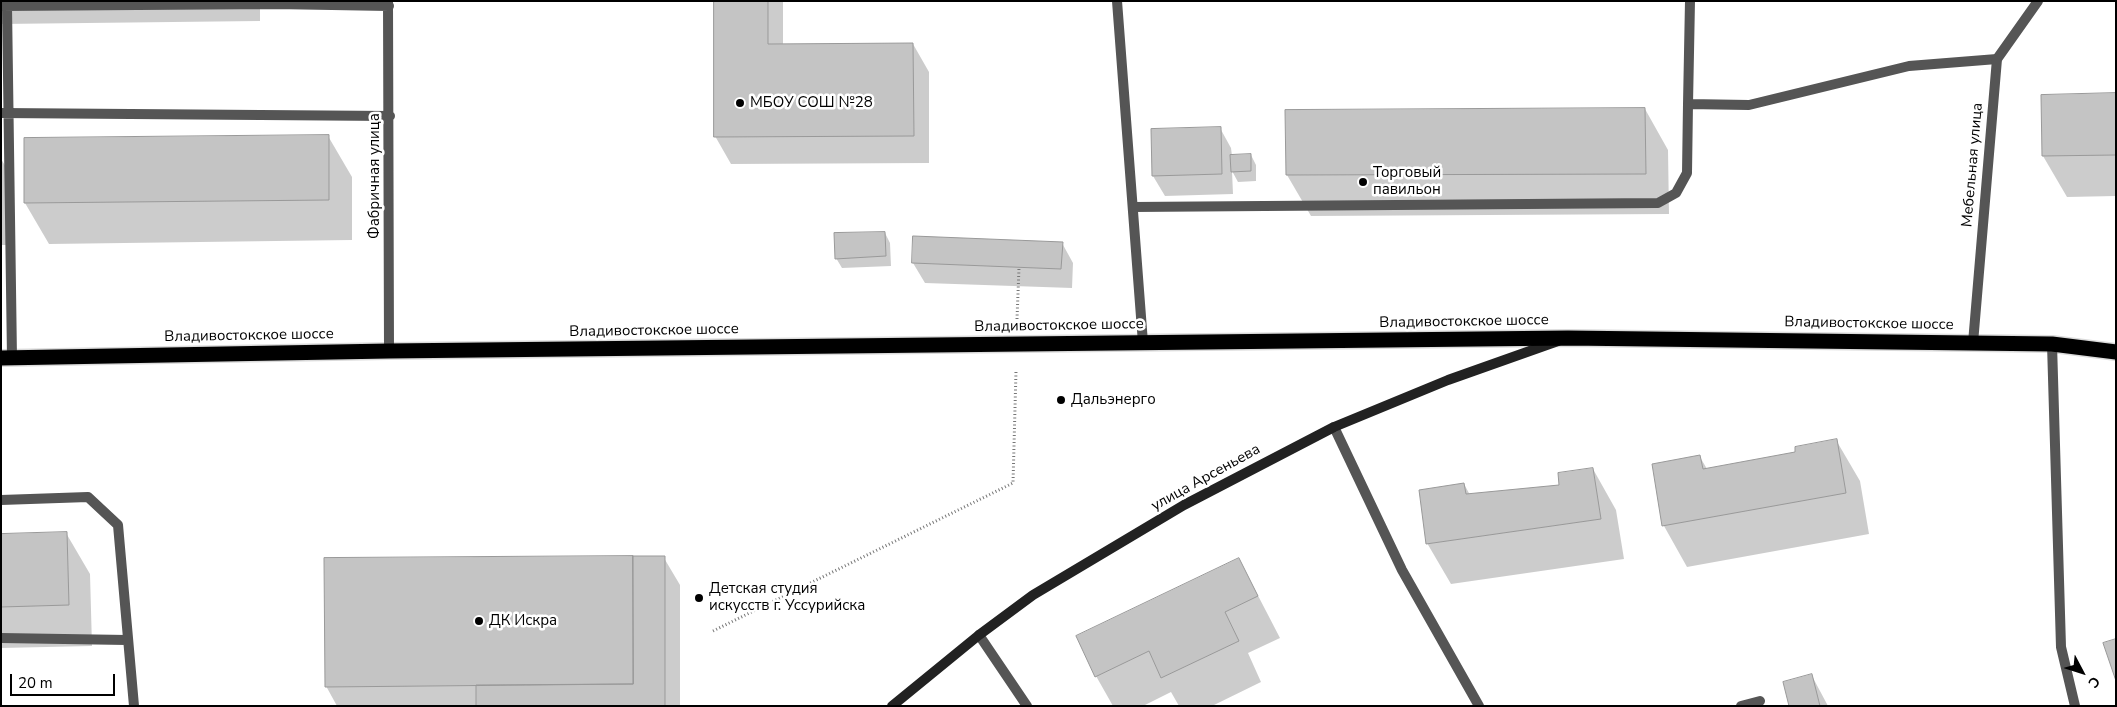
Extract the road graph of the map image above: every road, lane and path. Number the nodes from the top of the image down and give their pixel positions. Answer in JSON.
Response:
{"nodes":[{"id":1,"x":1117,"y":1,"type":"edge"},
{"id":2,"x":1690,"y":1,"type":"edge"},
{"id":3,"x":2038,"y":1,"type":"edge"},
{"id":4,"x":275,"y":3,"type":"edge"},
{"id":5,"x":388,"y":4,"type":"edge"},
{"id":6,"x":4,"y":6,"type":"edge"},
{"id":7,"x":1997,"y":58,"type":"junction"},
{"id":8,"x":1688,"y":104,"type":"junction"},
{"id":9,"x":5,"y":113,"type":"edge"},
{"id":10,"x":390,"y":116,"type":"junction"},
{"id":11,"x":1133,"y":207,"type":"junction"},
{"id":12,"x":1019,"y":268,"type":"dead end"},
{"id":13,"x":1017,"y":326,"type":"dead end"},
{"id":14,"x":1568,"y":338,"type":"junction"},
{"id":15,"x":1143,"y":343,"type":"junction"},
{"id":16,"x":1973,"y":343,"type":"junction"},
{"id":17,"x":2052,"y":344,"type":"junction"},
{"id":18,"x":389,"y":351,"type":"junction"},
{"id":19,"x":2116,"y":352,"type":"edge"},
{"id":20,"x":6,"y":358,"type":"edge"},
{"id":21,"x":1016,"y":365,"type":"dead end"},
{"id":22,"x":1334,"y":426,"type":"junction"},
{"id":23,"x":1,"y":500,"type":"edge"},
{"id":24,"x":713,"y":632,"type":"dead end"},
{"id":25,"x":979,"y":635,"type":"junction"},
{"id":26,"x":1,"y":638,"type":"edge"},
{"id":27,"x":127,"y":640,"type":"junction"},
{"id":28,"x":1760,"y":701,"type":"dead end"},
{"id":29,"x":134,"y":706,"type":"edge"},
{"id":30,"x":892,"y":706,"type":"edge"},
{"id":31,"x":1027,"y":706,"type":"edge"},
{"id":32,"x":1479,"y":706,"type":"edge"},
{"id":33,"x":1741,"y":706,"type":"edge"},
{"id":34,"x":2075,"y":706,"type":"edge"}],
"edges":[{"from":1,"to":11,"type":"street"},
{"from":2,"to":8,"type":"street"},
{"from":3,"to":7,"type":"street"},
{"from":4,"to":5,"type":"street"},
{"from":4,"to":6,"type":"street"},
{"from":5,"to":10,"type":"street","name":"Фабричная улица"},
{"from":6,"to":9,"type":"street"},
{"from":7,"to":8,"type":"street"},
{"from":7,"to":16,"type":"street","name":"Мебельная улица"},
{"from":8,"to":11,"type":"street"},
{"from":9,"to":10,"type":"street"},
{"from":9,"to":20,"type":"street"},
{"from":10,"to":18,"type":"street","name":"Фабричная улица"},
{"from":11,"to":15,"type":"street"},
{"from":12,"to":13,"type":"path"},
{"from":14,"to":15,"type":"highway","name":"Владивостокское шоссе"},
{"from":14,"to":16,"type":"highway","name":"Владивостокское шоссе"},
{"from":14,"to":22,"type":"street","name":"улица Арсеньева"},
{"from":15,"to":18,"type":"highway","name":"Владивостокское шоссе"},
{"from":16,"to":17,"type":"highway","name":"Владивостокское шоссе"},
{"from":17,"to":19,"type":"highway","name":"Владивостокское шоссе"},
{"from":17,"to":34,"type":"street"},
{"from":18,"to":20,"type":"highway","name":"Владивостокское шоссе"},
{"from":21,"to":24,"type":"path"},
{"from":22,"to":25,"type":"street","name":"улица Арсеньева"},
{"from":22,"to":32,"type":"street"},
{"from":23,"to":27,"type":"street"},
{"from":25,"to":30,"type":"street","name":"улица Арсеньева"},
{"from":25,"to":31,"type":"street"},
{"from":26,"to":27,"type":"street"},
{"from":27,"to":29,"type":"street"},
{"from":28,"to":33,"type":"street"}]}
